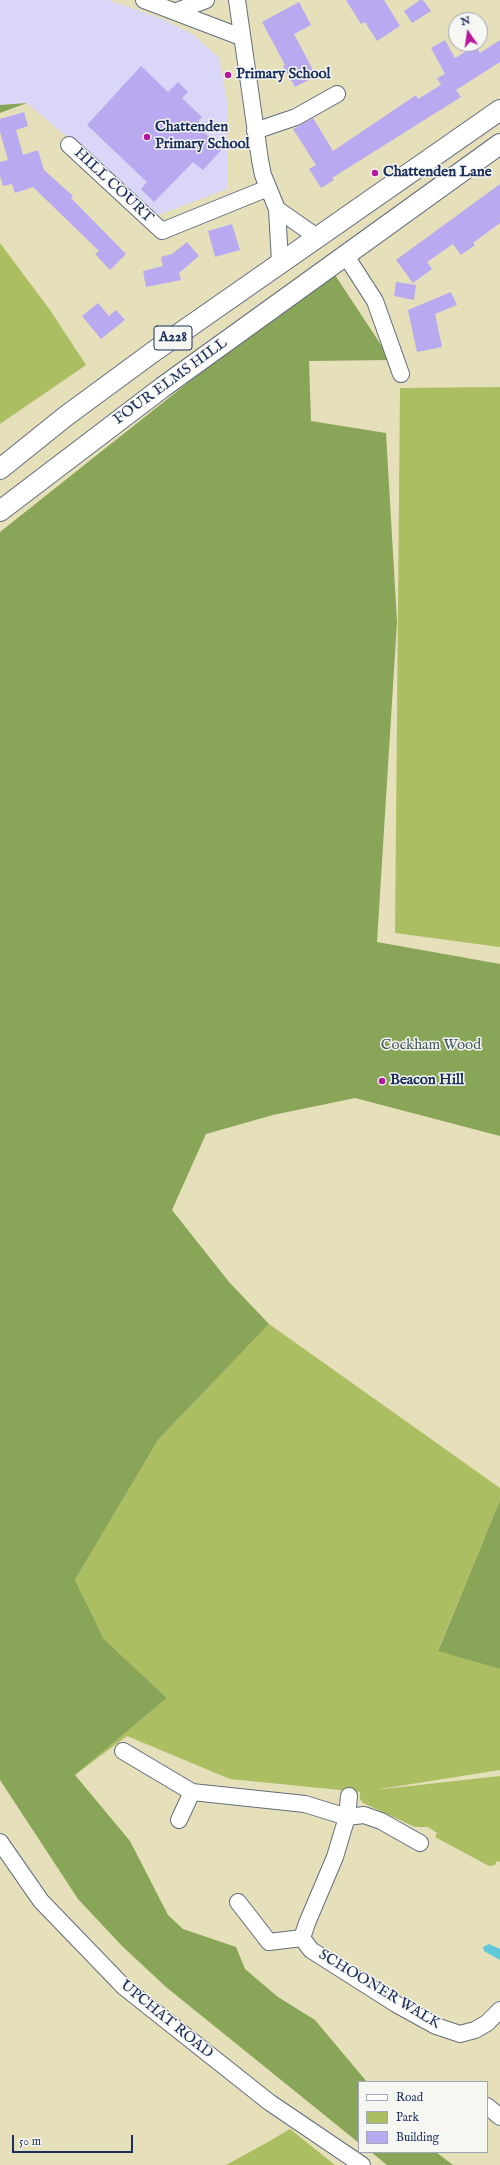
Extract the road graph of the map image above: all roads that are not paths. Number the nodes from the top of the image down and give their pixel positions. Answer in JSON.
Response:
{"nodes":[{"id":1,"x":144,"y":0,"type":"edge"},
{"id":2,"x":206,"y":0,"type":"edge"},
{"id":3,"x":237,"y":0,"type":"edge"},
{"id":4,"x":177,"y":12,"type":"junction"},
{"id":5,"x":241,"y":37,"type":"junction"},
{"id":6,"x":337,"y":94,"type":"dead end"},
{"id":7,"x":500,"y":110,"type":"edge"},
{"id":8,"x":255,"y":131,"type":"junction"},
{"id":9,"x":500,"y":144,"type":"edge"},
{"id":10,"x":69,"y":145,"type":"dead end"},
{"id":11,"x":268,"y":188,"type":"junction"},
{"id":12,"x":277,"y":209,"type":"junction"},
{"id":13,"x":317,"y":237,"type":"junction"},
{"id":14,"x":346,"y":256,"type":"junction"},
{"id":15,"x":280,"y":262,"type":"junction"},
{"id":16,"x":402,"y":374,"type":"dead end"},
{"id":17,"x":0,"y":469,"type":"edge"},
{"id":18,"x":0,"y":511,"type":"edge"},
{"id":19,"x":123,"y":1751,"type":"dead end"},
{"id":20,"x":192,"y":1792,"type":"junction"},
{"id":21,"x":350,"y":1796,"type":"dead end"},
{"id":22,"x":347,"y":1817,"type":"junction"},
{"id":23,"x":179,"y":1820,"type":"dead end"},
{"id":24,"x":0,"y":1842,"type":"edge"},
{"id":25,"x":420,"y":1843,"type":"dead end"},
{"id":26,"x":238,"y":1902,"type":"dead end"},
{"id":27,"x":302,"y":1938,"type":"junction"},
{"id":28,"x":500,"y":2010,"type":"edge"},
{"id":29,"x":488,"y":2107,"type":"edge"},
{"id":30,"x":500,"y":2118,"type":"edge"},
{"id":31,"x":362,"y":2165,"type":"edge"}],
"edges":[{"from":1,"to":4,"type":"street"},
{"from":2,"to":4,"type":"street"},
{"from":3,"to":5,"type":"street"},
{"from":4,"to":5,"type":"street"},
{"from":5,"to":8,"type":"street"},
{"from":6,"to":8,"type":"street"},
{"from":7,"to":13,"type":"main road","number":"A228"},
{"from":8,"to":11,"type":"street"},
{"from":9,"to":14,"type":"main road","number":"A228"},
{"from":10,"to":11,"type":"street","name":"HILL COURT"},
{"from":11,"to":12,"type":"street"},
{"from":12,"to":13,"type":"street"},
{"from":12,"to":15,"type":"street"},
{"from":13,"to":15,"type":"main road","number":"A228"},
{"from":14,"to":16,"type":"street"},
{"from":14,"to":18,"type":"main road","name":"FOUR ELMS HILL","number":"A228"},
{"from":15,"to":17,"type":"main road","number":"A228"},
{"from":19,"to":20,"type":"street"},
{"from":20,"to":22,"type":"street"},
{"from":20,"to":23,"type":"street"},
{"from":21,"to":22,"type":"street"},
{"from":22,"to":25,"type":"street"},
{"from":22,"to":27,"type":"street"},
{"from":24,"to":31,"type":"street","name":"UPCHAT ROAD"},
{"from":26,"to":27,"type":"street"},
{"from":27,"to":28,"type":"street","name":"SCHOONER WALK"},
{"from":29,"to":30,"type":"street"}]}
